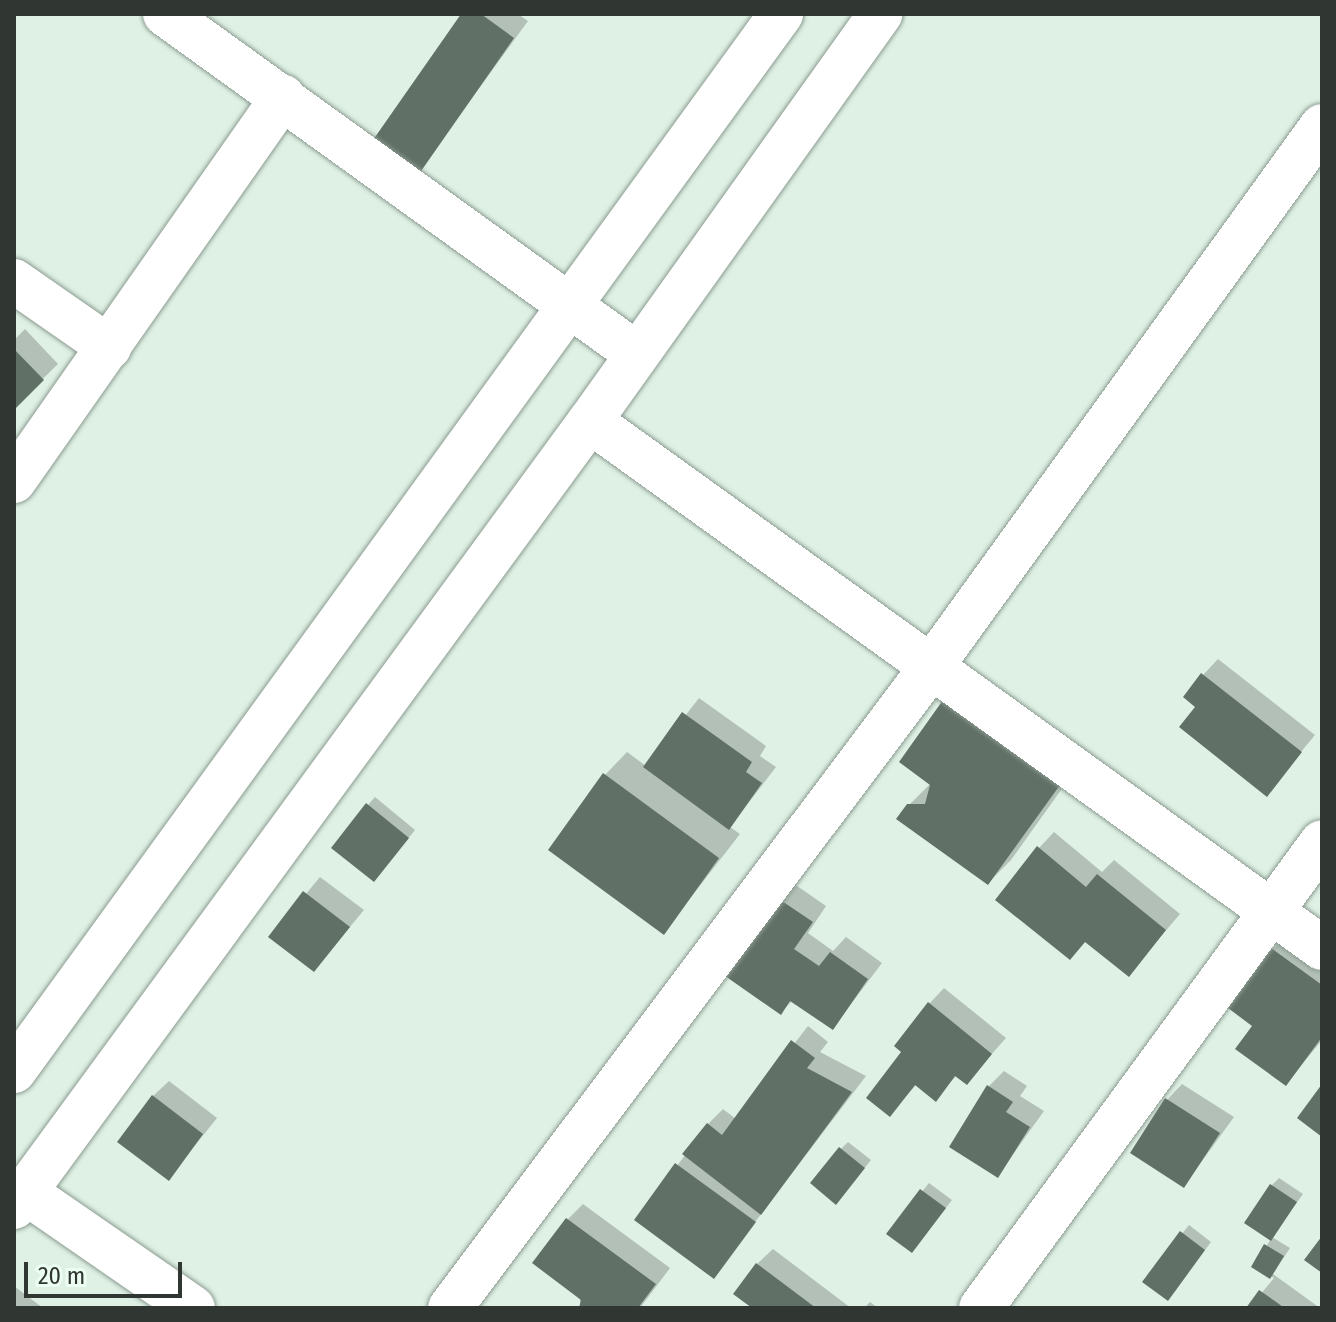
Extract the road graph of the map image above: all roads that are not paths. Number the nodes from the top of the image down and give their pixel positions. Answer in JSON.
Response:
{"nodes":[{"id":1,"x":165,"y":14,"type":"edge"},
{"id":2,"x":880,"y":14,"type":"edge"},
{"id":3,"x":774,"y":16,"type":"edge"},
{"id":4,"x":283,"y":97,"type":"junction"},
{"id":5,"x":1322,"y":126,"type":"edge"},
{"id":6,"x":14,"y":281,"type":"edge"},
{"id":7,"x":571,"y":304,"type":"junction"},
{"id":8,"x":109,"y":347,"type":"junction"},
{"id":9,"x":637,"y":354,"type":"junction"},
{"id":10,"x":590,"y":421,"type":"junction"},
{"id":11,"x":14,"y":481,"type":"edge"},
{"id":12,"x":929,"y":670,"type":"junction"},
{"id":13,"x":1322,"y":842,"type":"edge"},
{"id":14,"x":1272,"y":912,"type":"junction"},
{"id":15,"x":1322,"y":948,"type":"edge"},
{"id":16,"x":14,"y":1071,"type":"edge"},
{"id":17,"x":20,"y":1200,"type":"edge"},
{"id":18,"x":193,"y":1308,"type":"edge"},
{"id":19,"x":450,"y":1308,"type":"edge"},
{"id":20,"x":981,"y":1308,"type":"edge"}],
"edges":[{"from":1,"to":4,"type":"street"},
{"from":2,"to":9,"type":"street"},
{"from":3,"to":7,"type":"street"},
{"from":4,"to":7,"type":"street"},
{"from":4,"to":8,"type":"street"},
{"from":5,"to":12,"type":"street"},
{"from":6,"to":8,"type":"street"},
{"from":7,"to":9,"type":"street"},
{"from":7,"to":16,"type":"street"},
{"from":8,"to":11,"type":"street"},
{"from":9,"to":10,"type":"street"},
{"from":10,"to":12,"type":"street"},
{"from":10,"to":17,"type":"street"},
{"from":12,"to":14,"type":"street"},
{"from":12,"to":19,"type":"street"},
{"from":13,"to":14,"type":"street"},
{"from":14,"to":15,"type":"street"},
{"from":14,"to":20,"type":"street"},
{"from":17,"to":18,"type":"street"}]}
